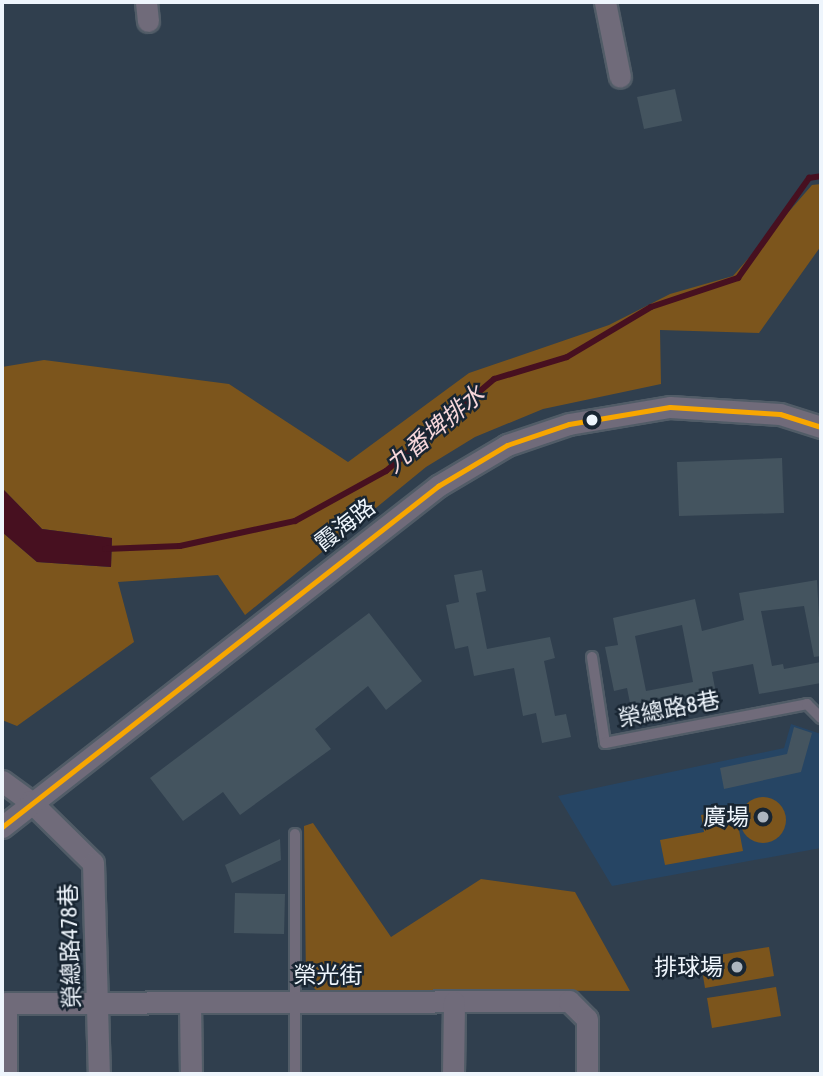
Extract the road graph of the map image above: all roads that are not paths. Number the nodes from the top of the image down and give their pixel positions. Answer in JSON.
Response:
{"nodes":[{"id":1,"x":605,"y":2,"type":"edge"},
{"id":2,"x":620,"y":77,"type":"dead end"},
{"id":3,"x":821,"y":427,"type":"edge"},
{"id":4,"x":592,"y":657,"type":"dead end"},
{"id":5,"x":821,"y":718,"type":"edge"},
{"id":6,"x":2,"y":781,"type":"edge"},
{"id":7,"x":30,"y":801,"type":"junction"},
{"id":8,"x":2,"y":827,"type":"edge"},
{"id":9,"x":295,"y":834,"type":"dead end"},
{"id":10,"x":295,"y":1001,"type":"junction"},
{"id":11,"x":454,"y":1002,"type":"junction"},
{"id":12,"x":99,"y":1003,"type":"junction"},
{"id":13,"x":190,"y":1003,"type":"junction"},
{"id":14,"x":6,"y":1074,"type":"edge"},
{"id":15,"x":99,"y":1074,"type":"edge"},
{"id":16,"x":191,"y":1074,"type":"edge"},
{"id":17,"x":295,"y":1074,"type":"edge"},
{"id":18,"x":453,"y":1074,"type":"edge"},
{"id":19,"x":587,"y":1074,"type":"edge"}],
"edges":[{"from":1,"to":2,"type":"street"},
{"from":3,"to":7,"type":"street","name":"霞海路"},
{"from":4,"to":5,"type":"lane","name":"榮總路8巷"},
{"from":6,"to":7,"type":"street","name":"榮總路478巷"},
{"from":7,"to":8,"type":"street","name":"霞海路"},
{"from":7,"to":12,"type":"street","name":"榮總路478巷"},
{"from":9,"to":10,"type":"lane"},
{"from":10,"to":11,"type":"street","name":"榮光街"},
{"from":10,"to":13,"type":"street","name":"榮光街"},
{"from":10,"to":17,"type":"lane"},
{"from":11,"to":18,"type":"street"},
{"from":11,"to":19,"type":"street","name":"榮光街"},
{"from":12,"to":13,"type":"street","name":"榮光街"},
{"from":12,"to":14,"type":"street","name":"榮光街"},
{"from":12,"to":15,"type":"street","name":"榮總路478巷"},
{"from":13,"to":16,"type":"street"}]}
